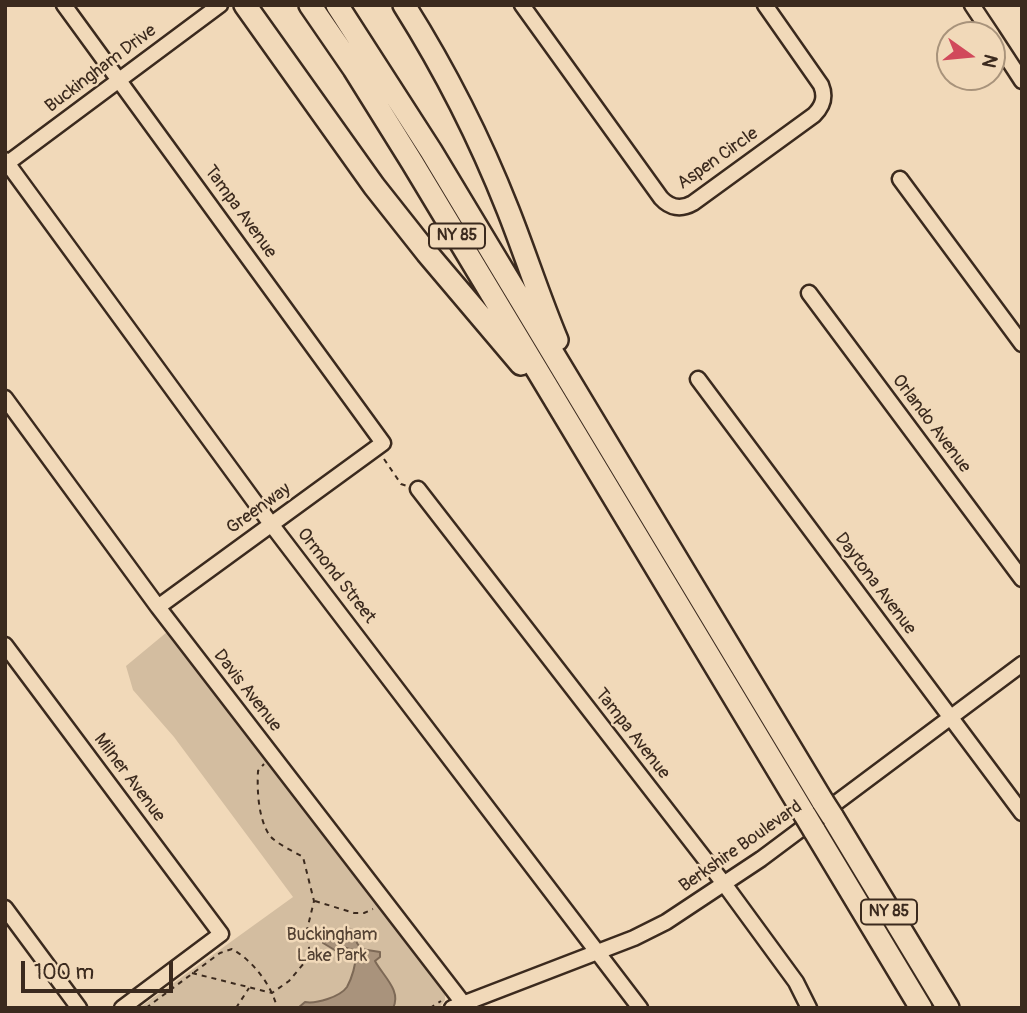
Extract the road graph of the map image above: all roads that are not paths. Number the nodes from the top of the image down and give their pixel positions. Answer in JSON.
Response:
{"nodes":[{"id":1,"x":64,"y":5,"type":"edge"},
{"id":2,"x":220,"y":5,"type":"edge"},
{"id":3,"x":245,"y":5,"type":"edge"},
{"id":4,"x":310,"y":5,"type":"edge"},
{"id":5,"x":337,"y":5,"type":"edge"},
{"id":6,"x":404,"y":5,"type":"edge"},
{"id":7,"x":522,"y":5,"type":"edge"},
{"id":8,"x":765,"y":5,"type":"edge"},
{"id":9,"x":972,"y":5,"type":"edge"},
{"id":10,"x":983,"y":21,"type":"edge"},
{"id":11,"x":1006,"y":56,"type":"edge"},
{"id":12,"x":120,"y":79,"type":"junction"},
{"id":13,"x":1022,"y":81,"type":"edge"},
{"id":14,"x":6,"y":162,"type":"edge"},
{"id":15,"x":900,"y":179,"type":"dead end"},
{"id":16,"x":809,"y":293,"type":"dead end"},
{"id":17,"x":1022,"y":345,"type":"edge"},
{"id":18,"x":698,"y":379,"type":"dead end"},
{"id":19,"x":5,"y":398,"type":"edge"},
{"id":20,"x":605,"y":440,"type":"junction"},
{"id":21,"x":380,"y":445,"type":"joint"},
{"id":22,"x":598,"y":471,"type":"junction"},
{"id":23,"x":418,"y":489,"type":"road end"},
{"id":24,"x":271,"y":524,"type":"junction"},
{"id":25,"x":1022,"y":579,"type":"edge"},
{"id":26,"x":158,"y":607,"type":"junction"},
{"id":27,"x":5,"y":645,"type":"edge"},
{"id":28,"x":1022,"y":664,"type":"edge"},
{"id":29,"x":951,"y":718,"type":"junction"},
{"id":30,"x":1022,"y":813,"type":"edge"},
{"id":31,"x":725,"y":885,"type":"junction"},
{"id":32,"x":5,"y":908,"type":"edge"},
{"id":33,"x":599,"y":951,"type":"junction"},
{"id":34,"x":916,"y":957,"type":"junction"},
{"id":35,"x":457,"y":1005,"type":"edge"},
{"id":36,"x":79,"y":1008,"type":"edge"},
{"id":37,"x":122,"y":1008,"type":"edge"},
{"id":38,"x":640,"y":1008,"type":"edge"},
{"id":39,"x":809,"y":1008,"type":"edge"},
{"id":40,"x":920,"y":1008,"type":"edge"},
{"id":41,"x":948,"y":1008,"type":"edge"},
{"id":42,"x":953,"y":1008,"type":"edge"}],
"edges":[{"from":1,"to":12,"type":"street","name":"Tampa Avenue"},
{"from":2,"to":12,"type":"street","name":"Buckingham Drive"},
{"from":3,"to":22,"type":"highway"},
{"from":4,"to":22,"type":"highway","number":"NY 85"},
{"from":5,"to":20,"type":"highway","number":"NY 85"},
{"from":6,"to":20,"type":"highway"},
{"from":7,"to":8,"type":"street","name":"Aspen Circle"},
{"from":9,"to":10,"type":"street"},
{"from":11,"to":13,"type":"street"},
{"from":12,"to":14,"type":"street","name":"Buckingham Drive"},
{"from":12,"to":21,"type":"street","name":"Tampa Avenue"},
{"from":14,"to":24,"type":"street","name":"Ormond Street"},
{"from":15,"to":17,"type":"street"},
{"from":16,"to":25,"type":"street","name":"Orlando Avenue"},
{"from":18,"to":29,"type":"street","name":"Daytona Avenue"},
{"from":19,"to":26,"type":"street","name":"Davis Avenue"},
{"from":20,"to":34,"type":"highway","number":"NY 85"},
{"from":21,"to":24,"type":"street","name":"Greenway"},
{"from":22,"to":40,"type":"highway","number":"NY 85"},
{"from":23,"to":31,"type":"street","name":"Tampa Avenue"},
{"from":24,"to":26,"type":"street","name":"Greenway"},
{"from":24,"to":33,"type":"street","name":"Ormond Street"},
{"from":26,"to":35,"type":"street","name":"Davis Avenue"},
{"from":27,"to":37,"type":"street","name":"Milner Avenue"},
{"from":28,"to":29,"type":"street","name":"Berkshire Boulevard"},
{"from":29,"to":30,"type":"street","name":"Daytona Avenue"},
{"from":29,"to":31,"type":"street","name":"Berkshire Boulevard"},
{"from":31,"to":33,"type":"street","name":"Berkshire Boulevard"},
{"from":31,"to":39,"type":"street","name":"Tampa Avenue"},
{"from":32,"to":36,"type":"street"},
{"from":33,"to":35,"type":"street","name":"Berkshire Boulevard"},
{"from":33,"to":38,"type":"street","name":"Ormond Street"},
{"from":34,"to":41,"type":"highway","number":"NY 85"},
{"from":34,"to":42,"type":"highway"}]}
